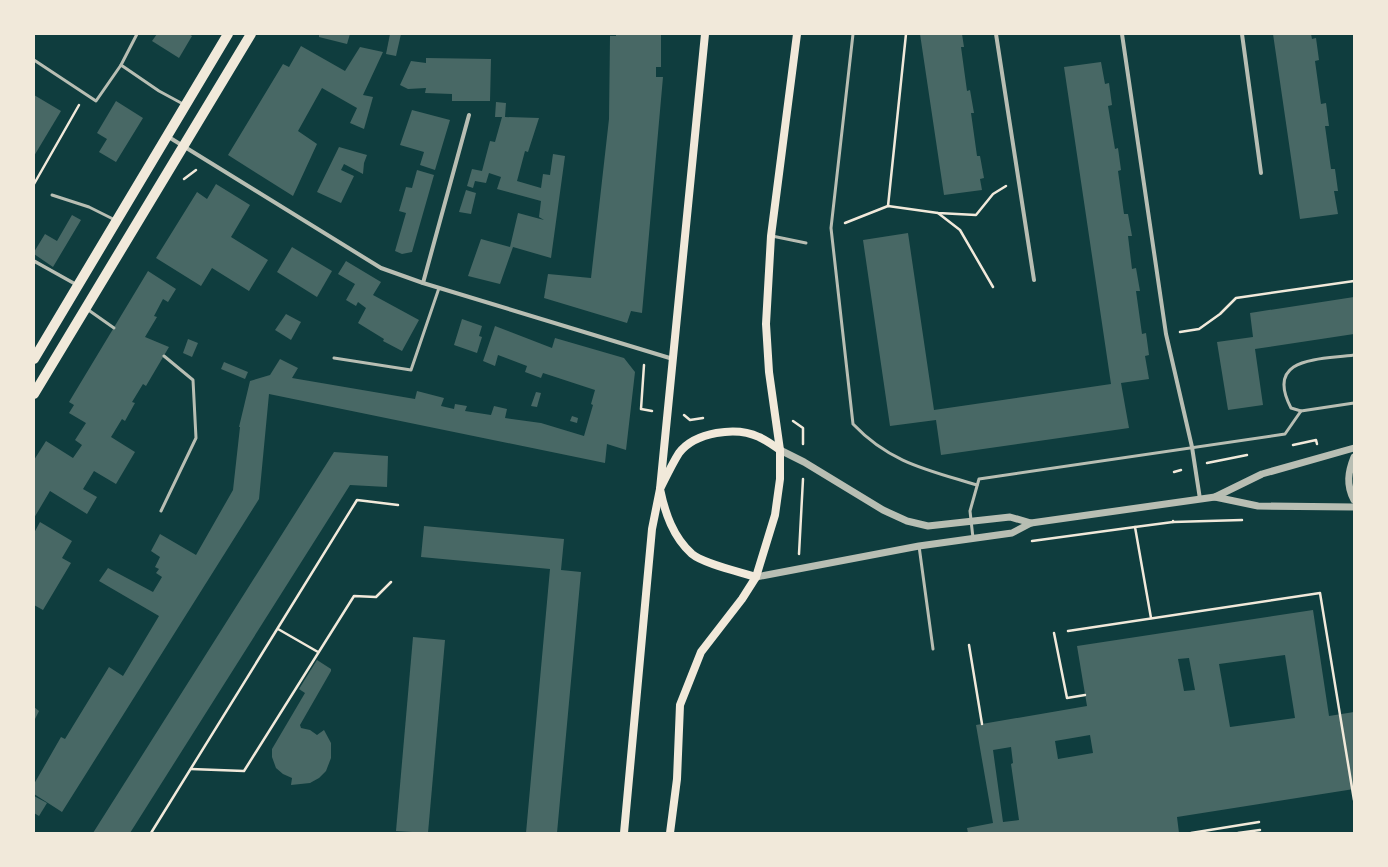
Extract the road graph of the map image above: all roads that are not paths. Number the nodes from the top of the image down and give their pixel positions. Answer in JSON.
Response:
{"nodes":[{"id":1,"x":137,"y":34,"type":"edge"},
{"id":2,"x":228,"y":34,"type":"edge"},
{"id":3,"x":251,"y":34,"type":"edge"},
{"id":4,"x":704,"y":34,"type":"edge"},
{"id":5,"x":797,"y":34,"type":"edge"},
{"id":6,"x":853,"y":34,"type":"edge"},
{"id":7,"x":996,"y":34,"type":"edge"},
{"id":8,"x":1122,"y":34,"type":"edge"},
{"id":9,"x":1242,"y":34,"type":"edge"},
{"id":10,"x":34,"y":60,"type":"edge"},
{"id":11,"x":121,"y":65,"type":"junction"},
{"id":12,"x":185,"y":105,"type":"junction"},
{"id":13,"x":469,"y":115,"type":"dead end"},
{"id":14,"x":167,"y":136,"type":"junction"},
{"id":15,"x":183,"y":146,"type":"junction"},
{"id":16,"x":1260,"y":173,"type":"dead end"},
{"id":17,"x":52,"y":195,"type":"dead end"},
{"id":18,"x":117,"y":220,"type":"junction"},
{"id":19,"x":771,"y":236,"type":"junction"},
{"id":20,"x":806,"y":243,"type":"dead end"},
{"id":21,"x":34,"y":261,"type":"edge"},
{"id":22,"x":1034,"y":280,"type":"dead end"},
{"id":23,"x":423,"y":283,"type":"junction"},
{"id":24,"x":78,"y":285,"type":"junction"},
{"id":25,"x":439,"y":288,"type":"junction"},
{"id":26,"x":85,"y":308,"type":"junction"},
{"id":27,"x":114,"y":328,"type":"dead end"},
{"id":28,"x":1354,"y":355,"type":"edge"},
{"id":29,"x":164,"y":356,"type":"dead end"},
{"id":30,"x":334,"y":358,"type":"dead end"},
{"id":31,"x":34,"y":359,"type":"edge"},
{"id":32,"x":673,"y":359,"type":"junction"},
{"id":33,"x":34,"y":394,"type":"edge"},
{"id":34,"x":1354,"y":403,"type":"edge"},
{"id":35,"x":1301,"y":411,"type":"junction"},
{"id":36,"x":1192,"y":447,"type":"junction"},
{"id":37,"x":1354,"y":448,"type":"edge"},
{"id":38,"x":780,"y":450,"type":"junction"},
{"id":39,"x":1354,"y":457,"type":"edge"},
{"id":40,"x":977,"y":485,"type":"junction"},
{"id":41,"x":660,"y":489,"type":"junction"},
{"id":42,"x":1215,"y":497,"type":"junction"},
{"id":43,"x":1200,"y":499,"type":"junction"},
{"id":44,"x":1354,"y":500,"type":"edge"},
{"id":45,"x":1354,"y":507,"type":"edge"},
{"id":46,"x":161,"y":511,"type":"dead end"},
{"id":47,"x":970,"y":521,"type":"junction"},
{"id":48,"x":1032,"y":523,"type":"junction"},
{"id":49,"x":973,"y":539,"type":"junction"},
{"id":50,"x":919,"y":546,"type":"junction"},
{"id":51,"x":756,"y":576,"type":"junction"},
{"id":52,"x":933,"y":650,"type":"dead end"},
{"id":53,"x":624,"y":833,"type":"edge"},
{"id":54,"x":670,"y":833,"type":"edge"}],
"edges":[{"from":1,"to":11,"type":"lane"},
{"from":2,"to":12,"type":"main road"},
{"from":3,"to":15,"type":"main road"},
{"from":4,"to":32,"type":"main road"},
{"from":5,"to":19,"type":"main road"},
{"from":6,"to":40,"type":"lane"},
{"from":7,"to":22,"type":"street"},
{"from":8,"to":36,"type":"street"},
{"from":9,"to":16,"type":"street"},
{"from":10,"to":11,"type":"lane"},
{"from":11,"to":12,"type":"lane"},
{"from":12,"to":14,"type":"main road"},
{"from":13,"to":23,"type":"street"},
{"from":14,"to":15,"type":"street"},
{"from":14,"to":18,"type":"main road"},
{"from":15,"to":23,"type":"street"},
{"from":15,"to":26,"type":"main road"},
{"from":17,"to":18,"type":"lane"},
{"from":18,"to":24,"type":"main road"},
{"from":19,"to":20,"type":"lane"},
{"from":19,"to":38,"type":"main road"},
{"from":21,"to":24,"type":"street"},
{"from":23,"to":25,"type":"street"},
{"from":24,"to":31,"type":"main road"},
{"from":25,"to":30,"type":"lane"},
{"from":25,"to":32,"type":"street"},
{"from":26,"to":27,"type":"lane"},
{"from":26,"to":33,"type":"main road"},
{"from":28,"to":35,"type":"lane"},
{"from":29,"to":46,"type":"lane"},
{"from":32,"to":41,"type":"main road"},
{"from":34,"to":35,"type":"lane"},
{"from":35,"to":36,"type":"lane"},
{"from":36,"to":40,"type":"lane"},
{"from":36,"to":43,"type":"street"},
{"from":37,"to":42,"type":"street"},
{"from":38,"to":41,"type":"main road"},
{"from":38,"to":47,"type":"street"},
{"from":38,"to":51,"type":"main road"},
{"from":39,"to":44,"type":"street"},
{"from":40,"to":47,"type":"lane"},
{"from":41,"to":51,"type":"main road"},
{"from":41,"to":53,"type":"main road"},
{"from":42,"to":43,"type":"street"},
{"from":42,"to":45,"type":"street"},
{"from":43,"to":48,"type":"street"},
{"from":47,"to":48,"type":"street"},
{"from":47,"to":49,"type":"lane"},
{"from":48,"to":49,"type":"street"},
{"from":49,"to":50,"type":"street"},
{"from":50,"to":51,"type":"street"},
{"from":50,"to":52,"type":"lane"},
{"from":51,"to":54,"type":"main road"}]}
